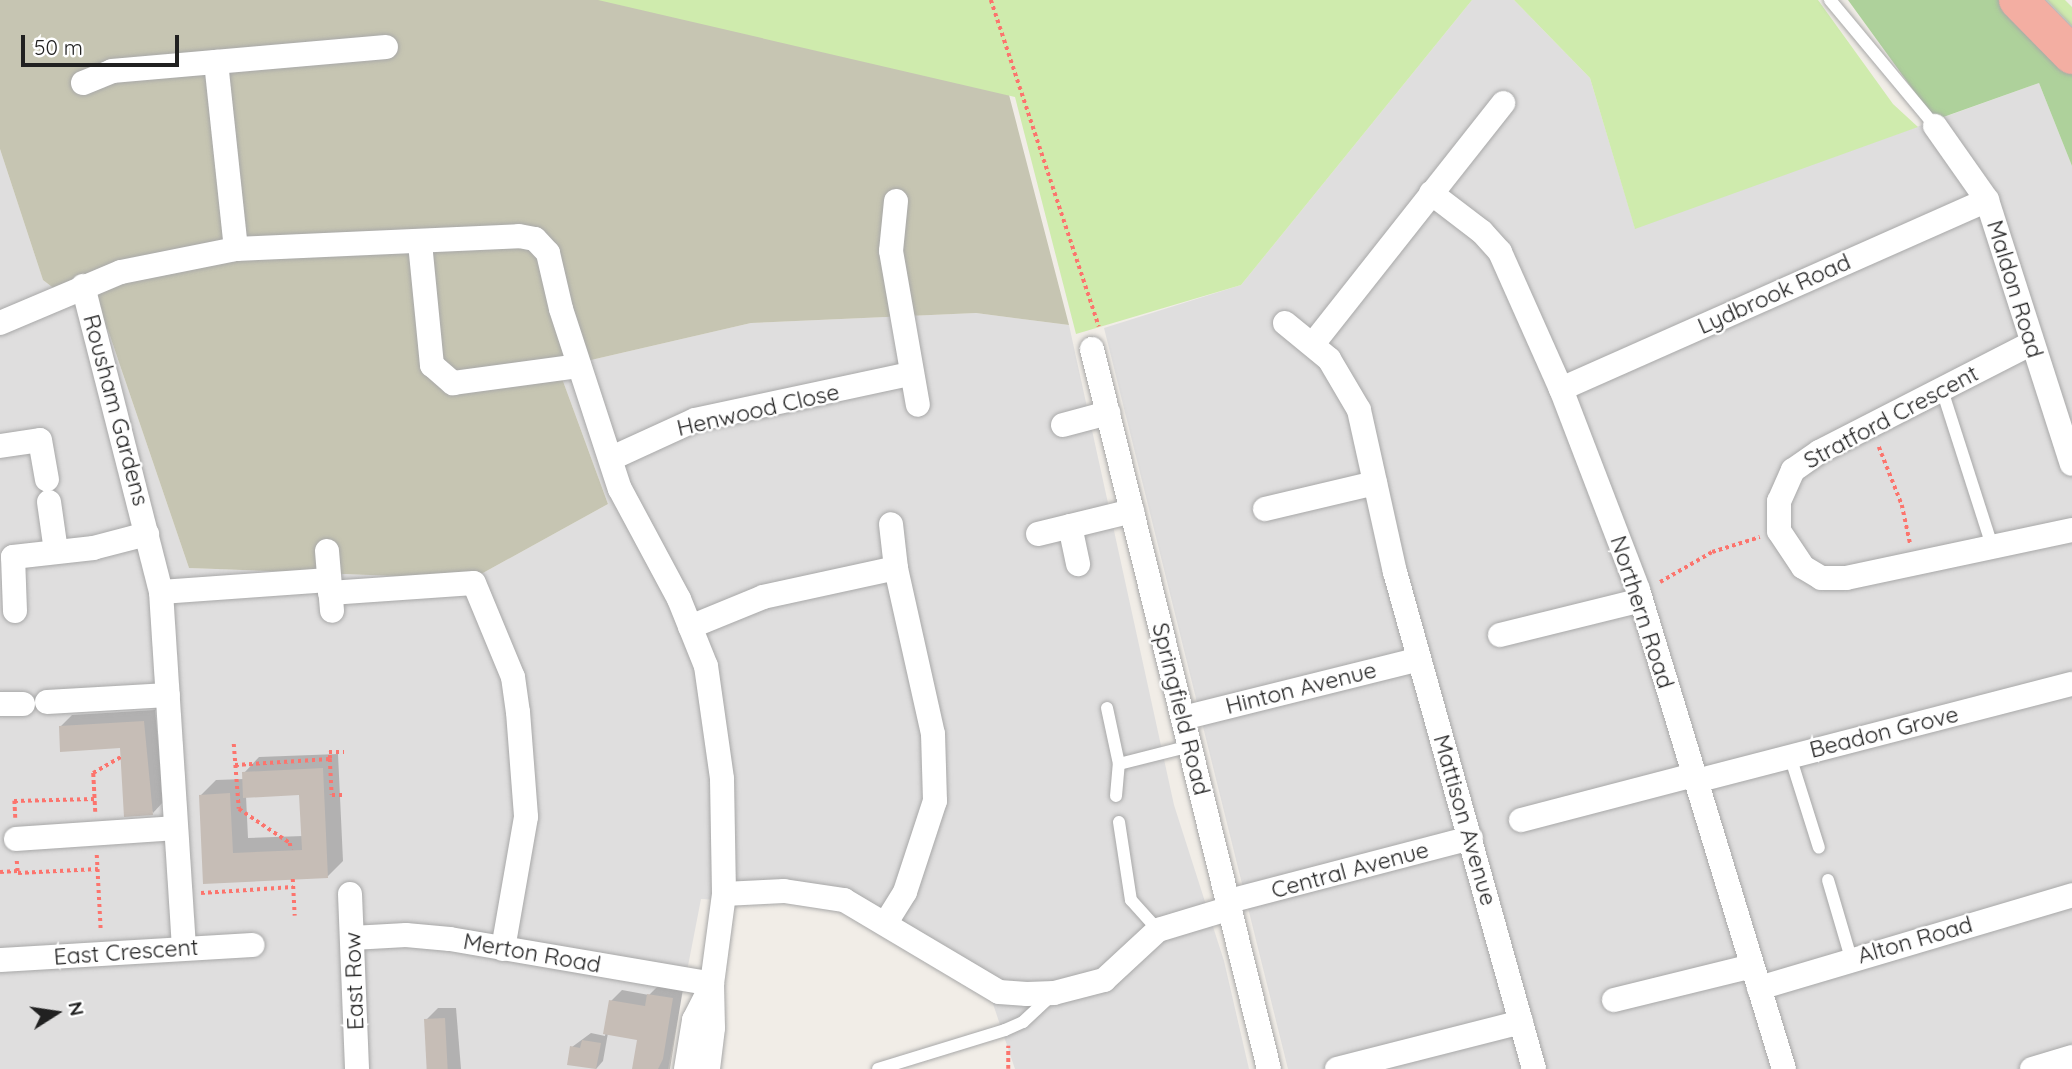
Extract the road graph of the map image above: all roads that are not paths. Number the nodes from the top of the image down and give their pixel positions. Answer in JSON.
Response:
{"nodes":[{"id":1,"x":1830,"y":0,"type":"edge"},
{"id":2,"x":2018,"y":0,"type":"edge"},
{"id":3,"x":386,"y":47,"type":"dead end"},
{"id":4,"x":2072,"y":55,"type":"edge"},
{"id":5,"x":216,"y":62,"type":"junction"},
{"id":6,"x":83,"y":83,"type":"dead end"},
{"id":7,"x":1503,"y":103,"type":"dead end"},
{"id":8,"x":1935,"y":126,"type":"joint"},
{"id":9,"x":1431,"y":193,"type":"junction"},
{"id":10,"x":1987,"y":200,"type":"junction"},
{"id":11,"x":896,"y":201,"type":"dead end"},
{"id":12,"x":419,"y":243,"type":"junction"},
{"id":13,"x":236,"y":249,"type":"junction"},
{"id":14,"x":83,"y":286,"type":"junction"},
{"id":15,"x":0,"y":323,"type":"edge"},
{"id":16,"x":1285,"y":323,"type":"dead end"},
{"id":17,"x":2032,"y":343,"type":"junction"},
{"id":18,"x":1313,"y":344,"type":"junction"},
{"id":19,"x":1092,"y":349,"type":"road end"},
{"id":20,"x":579,"y":366,"type":"junction"},
{"id":21,"x":909,"y":374,"type":"junction"},
{"id":22,"x":1561,"y":389,"type":"junction"},
{"id":23,"x":1942,"y":390,"type":"junction"},
{"id":24,"x":918,"y":405,"type":"dead end"},
{"id":25,"x":1108,"y":413,"type":"junction"},
{"id":26,"x":1063,"y":425,"type":"dead end"},
{"id":27,"x":0,"y":446,"type":"edge"},
{"id":28,"x":612,"y":458,"type":"junction"},
{"id":29,"x":2072,"y":464,"type":"edge"},
{"id":30,"x":1375,"y":483,"type":"junction"},
{"id":31,"x":1265,"y":509,"type":"dead end"},
{"id":32,"x":1132,"y":511,"type":"junction"},
{"id":33,"x":891,"y":524,"type":"dead end"},
{"id":34,"x":1070,"y":526,"type":"junction"},
{"id":35,"x":2072,"y":530,"type":"edge"},
{"id":36,"x":147,"y":534,"type":"junction"},
{"id":37,"x":1038,"y":534,"type":"dead end"},
{"id":38,"x":1992,"y":546,"type":"junction"},
{"id":39,"x":56,"y":551,"type":"junction"},
{"id":40,"x":327,"y":551,"type":"dead end"},
{"id":41,"x":1078,"y":564,"type":"dead end"},
{"id":42,"x":896,"y":568,"type":"junction"},
{"id":43,"x":161,"y":592,"type":"junction"},
{"id":44,"x":330,"y":595,"type":"junction"},
{"id":45,"x":1640,"y":595,"type":"junction"},
{"id":46,"x":15,"y":611,"type":"dead end"},
{"id":47,"x":690,"y":626,"type":"junction"},
{"id":48,"x":1500,"y":635,"type":"dead end"},
{"id":49,"x":1419,"y":659,"type":"junction"},
{"id":50,"x":2072,"y":684,"type":"edge"},
{"id":51,"x":168,"y":695,"type":"junction"},
{"id":52,"x":23,"y":704,"type":"edge"},
{"id":53,"x":1108,"y":708,"type":"dead end"},
{"id":54,"x":1183,"y":718,"type":"junction"},
{"id":55,"x":1190,"y":746,"type":"junction"},
{"id":56,"x":1790,"y":756,"type":"junction"},
{"id":57,"x":1118,"y":764,"type":"junction"},
{"id":58,"x":1695,"y":778,"type":"junction"},
{"id":59,"x":1116,"y":796,"type":"dead end"},
{"id":60,"x":1521,"y":820,"type":"dead end"},
{"id":61,"x":1119,"y":822,"type":"dead end"},
{"id":62,"x":176,"y":828,"type":"junction"},
{"id":63,"x":1471,"y":838,"type":"junction"},
{"id":64,"x":16,"y":839,"type":"dead end"},
{"id":65,"x":1819,"y":848,"type":"dead end"},
{"id":66,"x":1828,"y":880,"type":"dead end"},
{"id":67,"x":350,"y":894,"type":"dead end"},
{"id":68,"x":724,"y":894,"type":"junction"},
{"id":69,"x":2072,"y":895,"type":"edge"},
{"id":70,"x":1230,"y":905,"type":"junction"},
{"id":71,"x":887,"y":921,"type":"junction"},
{"id":72,"x":1152,"y":936,"type":"junction"},
{"id":73,"x":352,"y":938,"type":"junction"},
{"id":74,"x":253,"y":945,"type":"dead end"},
{"id":75,"x":184,"y":947,"type":"junction"},
{"id":76,"x":503,"y":948,"type":"junction"},
{"id":77,"x":1851,"y":958,"type":"junction"},
{"id":78,"x":0,"y":960,"type":"edge"},
{"id":79,"x":1756,"y":977,"type":"junction"},
{"id":80,"x":712,"y":984,"type":"junction"},
{"id":81,"x":1054,"y":993,"type":"junction"},
{"id":82,"x":1614,"y":1000,"type":"dead end"},
{"id":83,"x":1521,"y":1022,"type":"junction"},
{"id":84,"x":2072,"y":1057,"type":"edge"},
{"id":85,"x":357,"y":1069,"type":"edge"},
{"id":86,"x":686,"y":1069,"type":"edge"},
{"id":87,"x":708,"y":1069,"type":"edge"},
{"id":88,"x":878,"y":1069,"type":"edge"},
{"id":89,"x":1269,"y":1069,"type":"edge"},
{"id":90,"x":1337,"y":1069,"type":"edge"},
{"id":91,"x":1534,"y":1069,"type":"edge"},
{"id":92,"x":1784,"y":1069,"type":"edge"},
{"id":93,"x":2032,"y":1069,"type":"edge"}],
"edges":[{"from":1,"to":8,"type":"lane"},
{"from":2,"to":4,"type":"highway"},
{"from":3,"to":5,"type":"street"},
{"from":5,"to":6,"type":"street"},
{"from":5,"to":13,"type":"street"},
{"from":7,"to":9,"type":"street"},
{"from":8,"to":10,"type":"street","name":"Maldon Road"},
{"from":9,"to":18,"type":"street"},
{"from":9,"to":22,"type":"street","name":"Northern Road"},
{"from":10,"to":17,"type":"street","name":"Maldon Road"},
{"from":10,"to":22,"type":"street","name":"Lydbrook Road"},
{"from":11,"to":21,"type":"street"},
{"from":12,"to":13,"type":"street"},
{"from":12,"to":20,"type":"street"},
{"from":12,"to":20,"type":"street"},
{"from":13,"to":14,"type":"street"},
{"from":14,"to":15,"type":"street"},
{"from":14,"to":36,"type":"street","name":"Rousham Gardens"},
{"from":16,"to":18,"type":"street","name":"Mattison Avenue"},
{"from":17,"to":23,"type":"street","name":"Stratford Crescent"},
{"from":17,"to":29,"type":"street","name":"Maldon Road"},
{"from":18,"to":30,"type":"street","name":"Mattison Avenue"},
{"from":19,"to":25,"type":"street","name":"Springfield Road"},
{"from":20,"to":28,"type":"street"},
{"from":21,"to":24,"type":"street"},
{"from":21,"to":28,"type":"street","name":"Henwood Close"},
{"from":22,"to":45,"type":"street","name":"Northern Road"},
{"from":23,"to":38,"type":"lane"},
{"from":23,"to":38,"type":"street","name":"Stratford Crescent"},
{"from":25,"to":26,"type":"street"},
{"from":25,"to":32,"type":"street","name":"Springfield Road"},
{"from":27,"to":39,"type":"street"},
{"from":28,"to":47,"type":"street"},
{"from":30,"to":31,"type":"street"},
{"from":30,"to":49,"type":"street","name":"Mattison Avenue"},
{"from":32,"to":34,"type":"street"},
{"from":32,"to":54,"type":"street","name":"Springfield Road"},
{"from":33,"to":42,"type":"street"},
{"from":34,"to":37,"type":"street"},
{"from":34,"to":41,"type":"street"},
{"from":35,"to":38,"type":"street"},
{"from":36,"to":39,"type":"street","name":"Rousham Gardens"},
{"from":36,"to":43,"type":"street","name":"Rousham Gardens"},
{"from":39,"to":46,"type":"street","name":"Rousham Gardens"},
{"from":40,"to":44,"type":"street"},
{"from":42,"to":47,"type":"street"},
{"from":42,"to":71,"type":"street"},
{"from":43,"to":44,"type":"street"},
{"from":43,"to":51,"type":"street","name":"Rousham Gardens"},
{"from":44,"to":76,"type":"street"},
{"from":45,"to":48,"type":"street"},
{"from":45,"to":58,"type":"street","name":"Northern Road"},
{"from":47,"to":68,"type":"street"},
{"from":49,"to":54,"type":"street","name":"Hinton Avenue"},
{"from":49,"to":63,"type":"street","name":"Mattison Avenue"},
{"from":50,"to":56,"type":"street","name":"Beadon Grove"},
{"from":51,"to":52,"type":"street"},
{"from":51,"to":62,"type":"street","name":"Rousham Gardens"},
{"from":53,"to":57,"type":"lane"},
{"from":54,"to":55,"type":"street","name":"Springfield Road"},
{"from":55,"to":57,"type":"lane"},
{"from":55,"to":70,"type":"street","name":"Springfield Road"},
{"from":56,"to":58,"type":"street","name":"Beadon Grove"},
{"from":56,"to":65,"type":"lane"},
{"from":57,"to":59,"type":"lane"},
{"from":58,"to":60,"type":"street"},
{"from":58,"to":79,"type":"street","name":"Northern Road"},
{"from":61,"to":72,"type":"lane"},
{"from":62,"to":64,"type":"street"},
{"from":62,"to":75,"type":"street","name":"Rousham Gardens"},
{"from":63,"to":70,"type":"street","name":"Central Avenue"},
{"from":63,"to":83,"type":"street","name":"Mattison Avenue"},
{"from":66,"to":77,"type":"lane"},
{"from":67,"to":73,"type":"street","name":"East Row"},
{"from":68,"to":71,"type":"street"},
{"from":68,"to":80,"type":"street"},
{"from":69,"to":77,"type":"street","name":"Alton Road"},
{"from":70,"to":72,"type":"street","name":"Central Avenue"},
{"from":70,"to":89,"type":"street","name":"Springfield Road"},
{"from":71,"to":81,"type":"street"},
{"from":72,"to":81,"type":"street"},
{"from":73,"to":76,"type":"street","name":"Merton Road"},
{"from":73,"to":85,"type":"street","name":"East Row"},
{"from":74,"to":75,"type":"street","name":"East Crescent"},
{"from":75,"to":78,"type":"street","name":"East Crescent"},
{"from":76,"to":80,"type":"street","name":"Merton Road"},
{"from":77,"to":79,"type":"street","name":"Alton Road"},
{"from":79,"to":82,"type":"street","name":"Alton Road"},
{"from":79,"to":92,"type":"street","name":"Northern Road"},
{"from":80,"to":86,"type":"street"},
{"from":80,"to":87,"type":"street"},
{"from":81,"to":88,"type":"lane"},
{"from":83,"to":90,"type":"street"},
{"from":83,"to":91,"type":"street","name":"Mattison Avenue"},
{"from":84,"to":93,"type":"street"}]}
